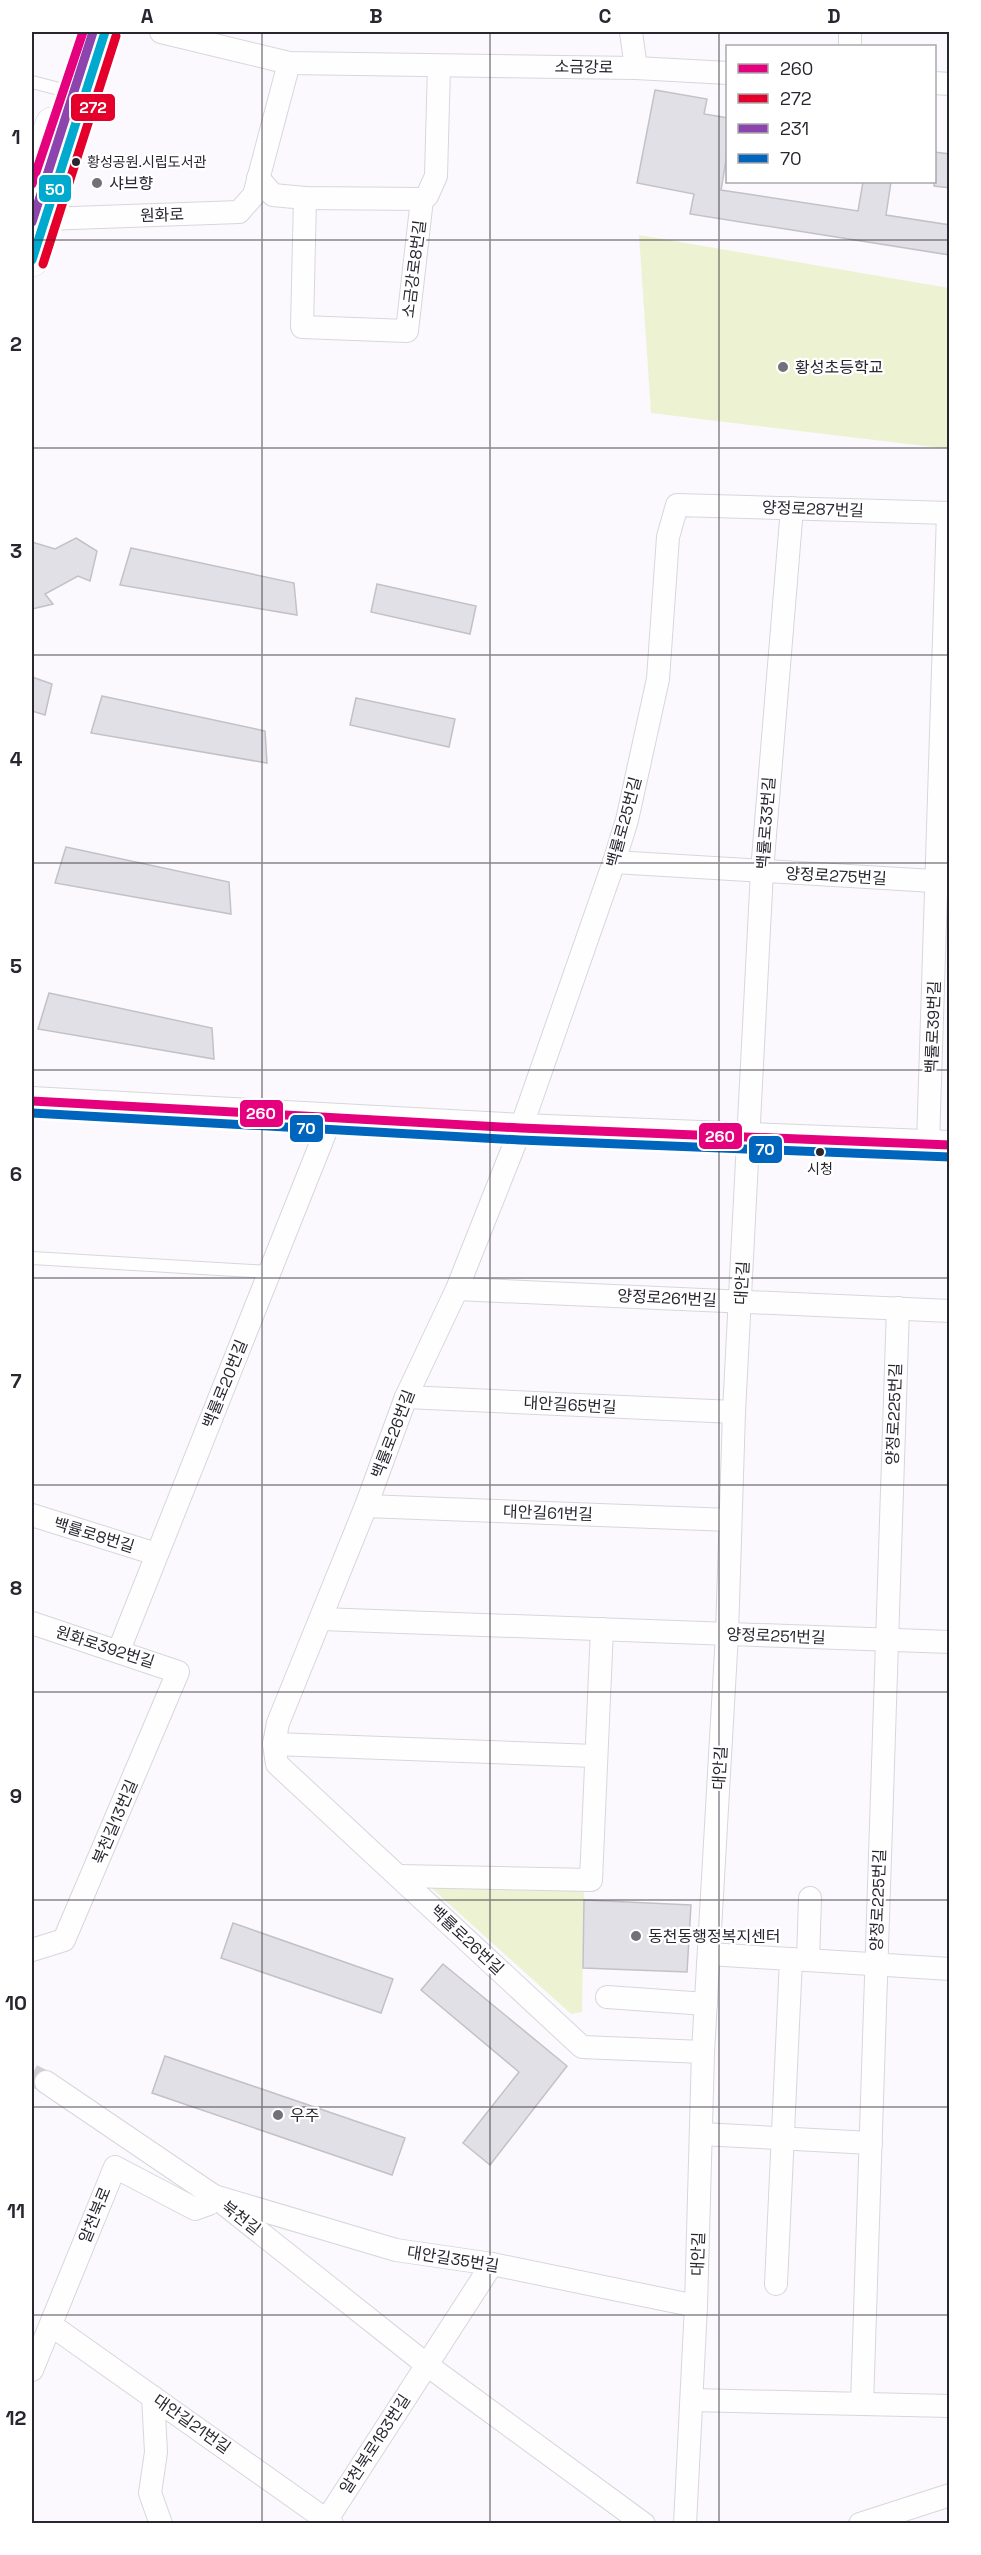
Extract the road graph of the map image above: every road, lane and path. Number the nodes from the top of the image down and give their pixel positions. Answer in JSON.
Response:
{"nodes":[{"id":1,"x":83,"y":32,"type":"edge"},
{"id":2,"x":105,"y":32,"type":"edge"},
{"id":3,"x":161,"y":32,"type":"edge"},
{"id":4,"x":630,"y":32,"type":"edge"},
{"id":5,"x":289,"y":63,"type":"junction"},
{"id":6,"x":440,"y":66,"type":"junction"},
{"id":7,"x":636,"y":68,"type":"junction"},
{"id":8,"x":726,"y":73,"type":"edge"},
{"id":9,"x":32,"y":82,"type":"edge"},
{"id":10,"x":63,"y":90,"type":"junction"},
{"id":11,"x":258,"y":178,"type":"junction"},
{"id":12,"x":32,"y":184,"type":"edge"},
{"id":13,"x":305,"y":198,"type":"junction"},
{"id":14,"x":422,"y":199,"type":"junction"},
{"id":15,"x":45,"y":219,"type":"junction"},
{"id":16,"x":32,"y":260,"type":"edge"},
{"id":17,"x":676,"y":505,"type":"joint"},
{"id":18,"x":792,"y":508,"type":"junction"},
{"id":19,"x":949,"y":513,"type":"edge"},
{"id":20,"x":614,"y":862,"type":"junction"},
{"id":21,"x":762,"y":871,"type":"junction"},
{"id":22,"x":944,"y":882,"type":"edge"},
{"id":23,"x":32,"y":1101,"type":"edge"},
{"id":24,"x":331,"y":1118,"type":"junction"},
{"id":25,"x":521,"y":1128,"type":"junction"},
{"id":26,"x":750,"y":1138,"type":"junction"},
{"id":27,"x":939,"y":1145,"type":"edge"},
{"id":28,"x":32,"y":1258,"type":"edge"},
{"id":29,"x":269,"y":1272,"type":"junction"},
{"id":30,"x":457,"y":1289,"type":"junction"},
{"id":31,"x":741,"y":1301,"type":"junction"},
{"id":32,"x":898,"y":1308,"type":"junction"},
{"id":33,"x":950,"y":1311,"type":"edge"},
{"id":34,"x":406,"y":1397,"type":"junction"},
{"id":35,"x":734,"y":1412,"type":"junction"},
{"id":36,"x":366,"y":1506,"type":"junction"},
{"id":37,"x":32,"y":1515,"type":"edge"},
{"id":38,"x":730,"y":1520,"type":"junction"},
{"id":39,"x":156,"y":1554,"type":"junction"},
{"id":40,"x":321,"y":1619,"type":"junction"},
{"id":41,"x":32,"y":1623,"type":"edge"},
{"id":42,"x":602,"y":1629,"type":"junction"},
{"id":43,"x":727,"y":1634,"type":"junction"},
{"id":44,"x":885,"y":1640,"type":"junction"},
{"id":45,"x":950,"y":1642,"type":"edge"},
{"id":46,"x":119,"y":1650,"type":"junction"},
{"id":47,"x":178,"y":1672,"type":"joint"},
{"id":48,"x":274,"y":1744,"type":"junction"},
{"id":49,"x":595,"y":1756,"type":"junction"},
{"id":50,"x":399,"y":1876,"type":"junction"},
{"id":51,"x":810,"y":1898,"type":"dead end"},
{"id":52,"x":32,"y":1950,"type":"edge"},
{"id":53,"x":709,"y":1954,"type":"junction"},
{"id":54,"x":799,"y":1959,"type":"junction"},
{"id":55,"x":876,"y":1964,"type":"junction"},
{"id":56,"x":950,"y":1969,"type":"edge"},
{"id":57,"x":607,"y":1997,"type":"dead end"},
{"id":58,"x":706,"y":2004,"type":"junction"},
{"id":59,"x":704,"y":2052,"type":"junction"},
{"id":60,"x":46,"y":2082,"type":"tunnel mouth"},
{"id":61,"x":701,"y":2134,"type":"junction"},
{"id":62,"x":784,"y":2139,"type":"junction"},
{"id":63,"x":871,"y":2143,"type":"junction"},
{"id":64,"x":214,"y":2196,"type":"junction"},
{"id":65,"x":492,"y":2264,"type":"junction"},
{"id":66,"x":776,"y":2284,"type":"dead end"},
{"id":67,"x":696,"y":2306,"type":"junction"},
{"id":68,"x":51,"y":2325,"type":"junction"},
{"id":69,"x":427,"y":2365,"type":"junction"},
{"id":70,"x":32,"y":2370,"type":"edge"},
{"id":71,"x":153,"y":2397,"type":"junction"},
{"id":72,"x":692,"y":2400,"type":"junction"},
{"id":73,"x":862,"y":2404,"type":"junction"},
{"id":74,"x":950,"y":2406,"type":"edge"},
{"id":75,"x":950,"y":2495,"type":"edge"},
{"id":76,"x":914,"y":2516,"type":"edge"},
{"id":77,"x":328,"y":2522,"type":"edge"},
{"id":78,"x":161,"y":2523,"type":"edge"},
{"id":79,"x":644,"y":2523,"type":"edge"},
{"id":80,"x":685,"y":2523,"type":"edge"},
{"id":81,"x":860,"y":2523,"type":"edge"}],
"edges":[{"from":1,"to":10,"type":"main road"},
{"from":2,"to":15,"type":"main road"},
{"from":3,"to":5,"type":"street","name":"소금강로"},
{"from":4,"to":7,"type":"street"},
{"from":5,"to":6,"type":"street","name":"소금강로"},
{"from":5,"to":11,"type":"street"},
{"from":6,"to":7,"type":"street","name":"소금강로"},
{"from":6,"to":14,"type":"street"},
{"from":7,"to":8,"type":"street","name":"소금강로"},
{"from":9,"to":10,"type":"lane"},
{"from":10,"to":12,"type":"main road"},
{"from":11,"to":13,"type":"street","name":"소금강로8번길"},
{"from":11,"to":15,"type":"street","name":"원화로"},
{"from":13,"to":14,"type":"street","name":"소금강로8번길"},
{"from":13,"to":14,"type":"street","name":"소금강로8번길"},
{"from":15,"to":16,"type":"main road"},
{"from":17,"to":18,"type":"street","name":"양정로287번길"},
{"from":17,"to":20,"type":"street","name":"백률로25번길"},
{"from":18,"to":19,"type":"street","name":"양정로287번길"},
{"from":18,"to":21,"type":"street","name":"백률로33번길"},
{"from":19,"to":22,"type":"street","name":"백률로39번길"},
{"from":20,"to":21,"type":"street","name":"양정로275번길"},
{"from":20,"to":25,"type":"street","name":"백률로25번길"},
{"from":21,"to":22,"type":"street","name":"양정로275번길"},
{"from":21,"to":26,"type":"street","name":"백률로33번길"},
{"from":22,"to":27,"type":"street","name":"백률로39번길"},
{"from":23,"to":24,"type":"street"},
{"from":24,"to":25,"type":"street"},
{"from":24,"to":29,"type":"street","name":"백률로20번길"},
{"from":25,"to":26,"type":"street"},
{"from":25,"to":30,"type":"street","name":"백률로26번길"},
{"from":26,"to":27,"type":"street"},
{"from":26,"to":31,"type":"street","name":"대안길"},
{"from":28,"to":29,"type":"lane"},
{"from":29,"to":39,"type":"street","name":"백률로20번길"},
{"from":30,"to":31,"type":"street","name":"양정로261번길"},
{"from":30,"to":34,"type":"street","name":"백률로26번길"},
{"from":31,"to":32,"type":"street","name":"양정로261번길"},
{"from":31,"to":35,"type":"street","name":"대안길"},
{"from":32,"to":33,"type":"street","name":"양정로261번길"},
{"from":32,"to":44,"type":"street","name":"양정로225번길"},
{"from":34,"to":35,"type":"street","name":"대안길65번길"},
{"from":34,"to":36,"type":"street","name":"백률로26번길"},
{"from":35,"to":38,"type":"street","name":"대안길"},
{"from":36,"to":38,"type":"street","name":"대안길61번길"},
{"from":36,"to":40,"type":"street","name":"백률로26번길"},
{"from":37,"to":39,"type":"street","name":"백률로8번길"},
{"from":38,"to":43,"type":"street","name":"대안길"},
{"from":39,"to":46,"type":"street","name":"백률로20번길"},
{"from":40,"to":42,"type":"street","name":"양정로251번길"},
{"from":40,"to":48,"type":"street","name":"백률로26번길"},
{"from":41,"to":46,"type":"street","name":"원화로392번길"},
{"from":42,"to":43,"type":"street","name":"양정로251번길"},
{"from":42,"to":49,"type":"street"},
{"from":43,"to":44,"type":"street","name":"양정로251번길"},
{"from":43,"to":53,"type":"street","name":"대안길"},
{"from":44,"to":45,"type":"street","name":"양정로251번길"},
{"from":44,"to":55,"type":"street","name":"양정로225번길"},
{"from":46,"to":47,"type":"street","name":"원화로392번길"},
{"from":47,"to":52,"type":"street","name":"북천길13번길"},
{"from":48,"to":49,"type":"street"},
{"from":48,"to":50,"type":"street","name":"백률로26번길"},
{"from":49,"to":50,"type":"street"},
{"from":50,"to":59,"type":"street","name":"백률로26번길"},
{"from":51,"to":54,"type":"street"},
{"from":53,"to":54,"type":"street"},
{"from":53,"to":58,"type":"street","name":"대안길"},
{"from":54,"to":55,"type":"street"},
{"from":54,"to":62,"type":"street"},
{"from":55,"to":56,"type":"street"},
{"from":55,"to":63,"type":"street","name":"양정로225번길"},
{"from":57,"to":58,"type":"street"},
{"from":58,"to":59,"type":"street","name":"대안길"},
{"from":59,"to":61,"type":"street","name":"대안길"},
{"from":60,"to":64,"type":"street","name":"북천길"},
{"from":61,"to":62,"type":"street"},
{"from":61,"to":67,"type":"street","name":"대안길"},
{"from":62,"to":63,"type":"street"},
{"from":62,"to":66,"type":"street"},
{"from":63,"to":73,"type":"street","name":"양정로225번길"},
{"from":64,"to":65,"type":"street","name":"대안길35번길"},
{"from":64,"to":68,"type":"street","name":"알천북로"},
{"from":64,"to":69,"type":"street","name":"북천길"},
{"from":65,"to":67,"type":"street","name":"대안길35번길"},
{"from":65,"to":69,"type":"street"},
{"from":67,"to":72,"type":"street","name":"대안길"},
{"from":68,"to":70,"type":"street","name":"알천북로"},
{"from":68,"to":71,"type":"street","name":"대안길21번길"},
{"from":69,"to":77,"type":"street","name":"알천북로183번길"},
{"from":69,"to":79,"type":"street","name":"북천길"},
{"from":71,"to":77,"type":"street","name":"대안길21번길"},
{"from":71,"to":78,"type":"street"},
{"from":72,"to":73,"type":"street"},
{"from":72,"to":80,"type":"street","name":"대안길"},
{"from":73,"to":74,"type":"street"},
{"from":75,"to":76,"type":"street"},
{"from":76,"to":81,"type":"street"}]}
